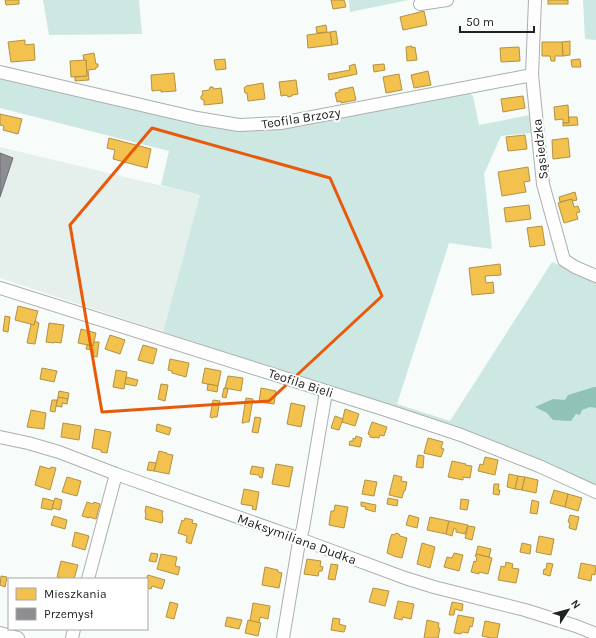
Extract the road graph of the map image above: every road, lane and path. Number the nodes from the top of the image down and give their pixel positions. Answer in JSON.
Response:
{"nodes":[{"id":1,"x":447,"y":0,"type":"edge"},
{"id":2,"x":535,"y":0,"type":"edge"},
{"id":3,"x":420,"y":4,"type":"dead end"},
{"id":4,"x":0,"y":72,"type":"edge"},
{"id":5,"x":532,"y":75,"type":"junction"},
{"id":6,"x":596,"y":276,"type":"edge"},
{"id":7,"x":0,"y":288,"type":"edge"},
{"id":8,"x":326,"y":392,"type":"junction"},
{"id":9,"x":0,"y":437,"type":"edge"},
{"id":10,"x":116,"y":474,"type":"junction"},
{"id":11,"x":596,"y":492,"type":"edge"},
{"id":12,"x":300,"y":539,"type":"junction"},
{"id":13,"x":88,"y":578,"type":"edge"},
{"id":14,"x":0,"y":634,"type":"edge"},
{"id":15,"x":596,"y":634,"type":"edge"},
{"id":16,"x":18,"y":638,"type":"edge"},
{"id":17,"x":283,"y":638,"type":"edge"}],
"edges":[{"from":1,"to":3,"type":"street"},
{"from":2,"to":5,"type":"street","name":"Sąsiedzka"},
{"from":4,"to":5,"type":"street","name":"Teofila Brzozy"},
{"from":5,"to":6,"type":"street","name":"Sąsiedzka"},
{"from":7,"to":8,"type":"street","name":"Teofila Bieli"},
{"from":8,"to":11,"type":"street","name":"Teofila Bieli"},
{"from":8,"to":12,"type":"street"},
{"from":9,"to":10,"type":"street","name":"Maksymiliana Dudka"},
{"from":10,"to":12,"type":"street","name":"Maksymiliana Dudka"},
{"from":10,"to":13,"type":"street"},
{"from":12,"to":15,"type":"street","name":"Maksymiliana Dudka"},
{"from":12,"to":17,"type":"street"},
{"from":14,"to":16,"type":"street"}]}
